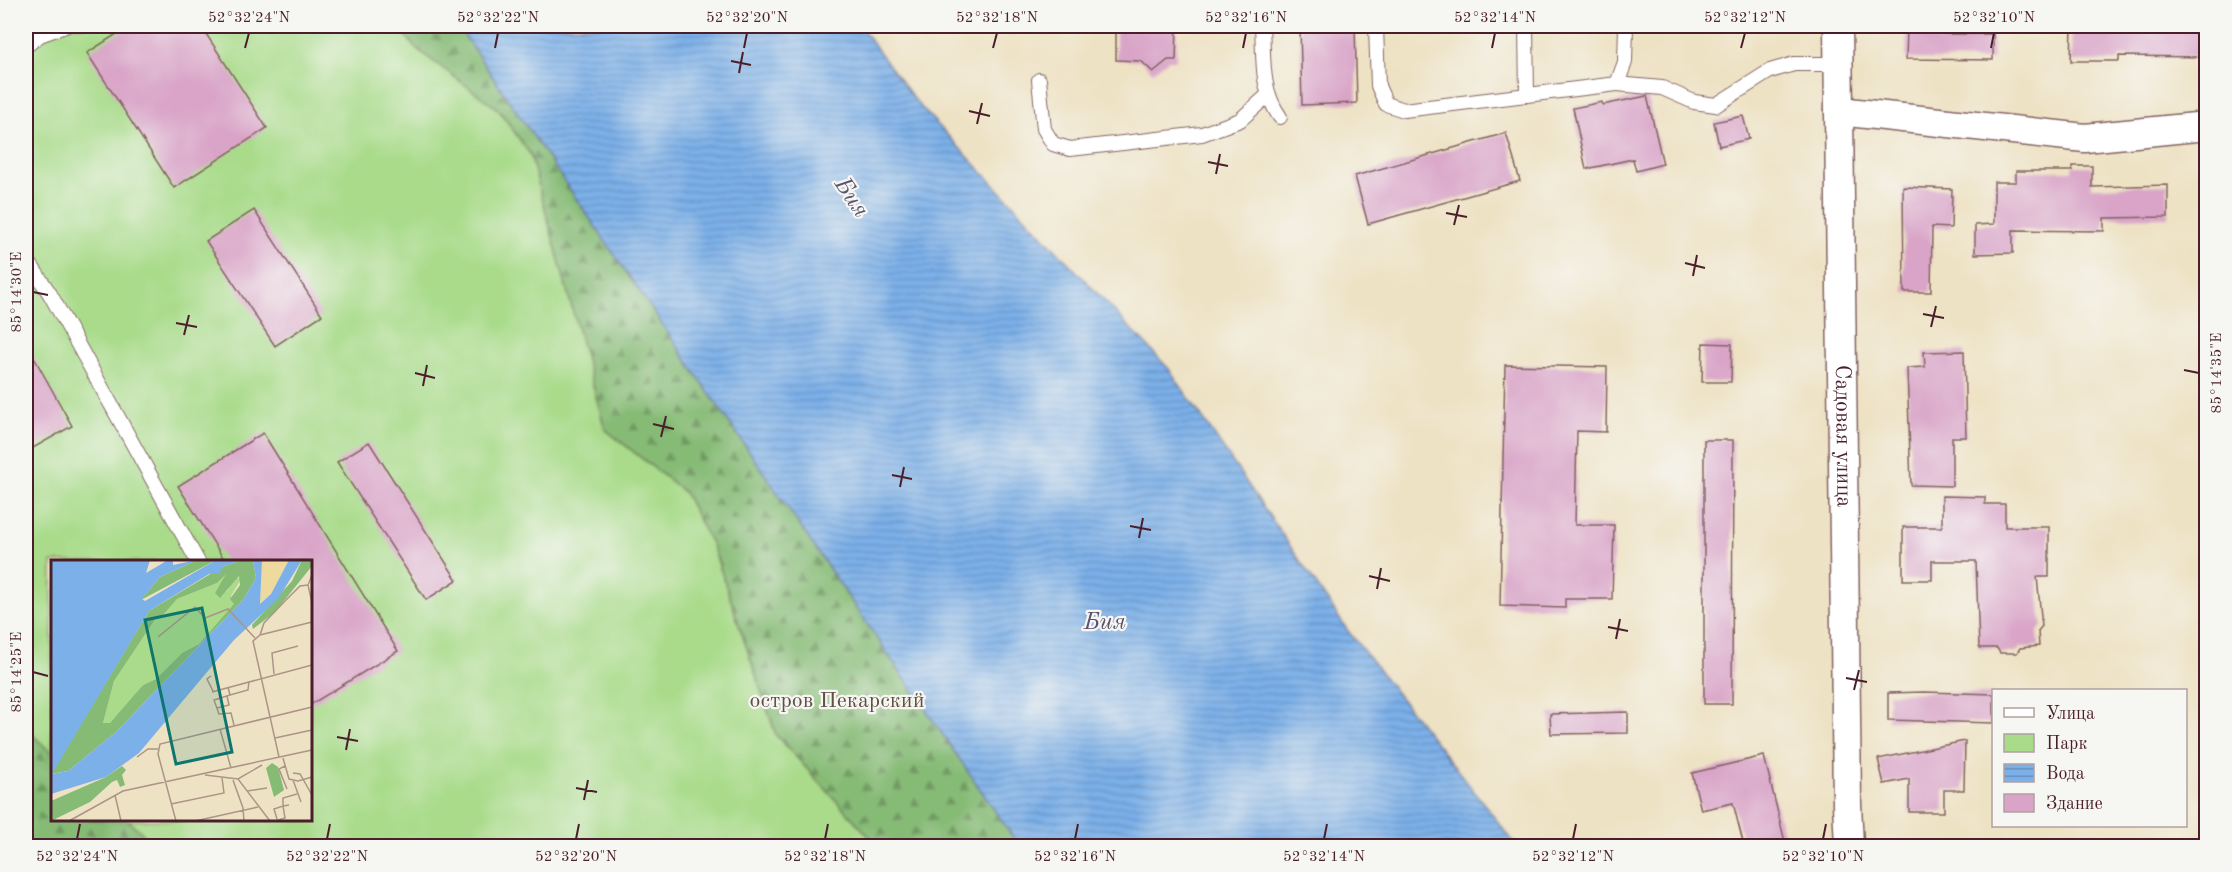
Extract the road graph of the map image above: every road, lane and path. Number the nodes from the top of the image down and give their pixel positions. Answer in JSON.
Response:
{"nodes":[{"id":1,"x":65,"y":26,"type":"edge"},
{"id":2,"x":1262,"y":26,"type":"edge"},
{"id":3,"x":1376,"y":26,"type":"edge"},
{"id":4,"x":1526,"y":26,"type":"edge"},
{"id":5,"x":1626,"y":26,"type":"edge"},
{"id":6,"x":1838,"y":26,"type":"edge"},
{"id":7,"x":26,"y":46,"type":"edge"},
{"id":8,"x":1838,"y":64,"type":"junction"},
{"id":9,"x":1039,"y":80,"type":"dead end"},
{"id":10,"x":1617,"y":84,"type":"junction"},
{"id":11,"x":1527,"y":95,"type":"junction"},
{"id":12,"x":1268,"y":96,"type":"junction"},
{"id":13,"x":1839,"y":111,"type":"junction"},
{"id":14,"x":1280,"y":117,"type":"dead end"},
{"id":15,"x":2206,"y":126,"type":"edge"},
{"id":16,"x":26,"y":258,"type":"edge"},
{"id":17,"x":197,"y":560,"type":"edge"},
{"id":18,"x":1850,"y":846,"type":"edge"}],
"edges":[{"from":1,"to":7,"type":"lane"},
{"from":2,"to":12,"type":"lane"},
{"from":3,"to":11,"type":"lane"},
{"from":4,"to":11,"type":"lane"},
{"from":5,"to":10,"type":"lane"},
{"from":6,"to":8,"type":"street","name":"Садовая улица"},
{"from":8,"to":10,"type":"lane"},
{"from":8,"to":13,"type":"street","name":"Садовая улица"},
{"from":9,"to":12,"type":"lane"},
{"from":10,"to":11,"type":"lane"},
{"from":12,"to":14,"type":"lane"},
{"from":13,"to":15,"type":"street"},
{"from":13,"to":18,"type":"street","name":"Садовая улица"},
{"from":16,"to":17,"type":"lane"}]}
